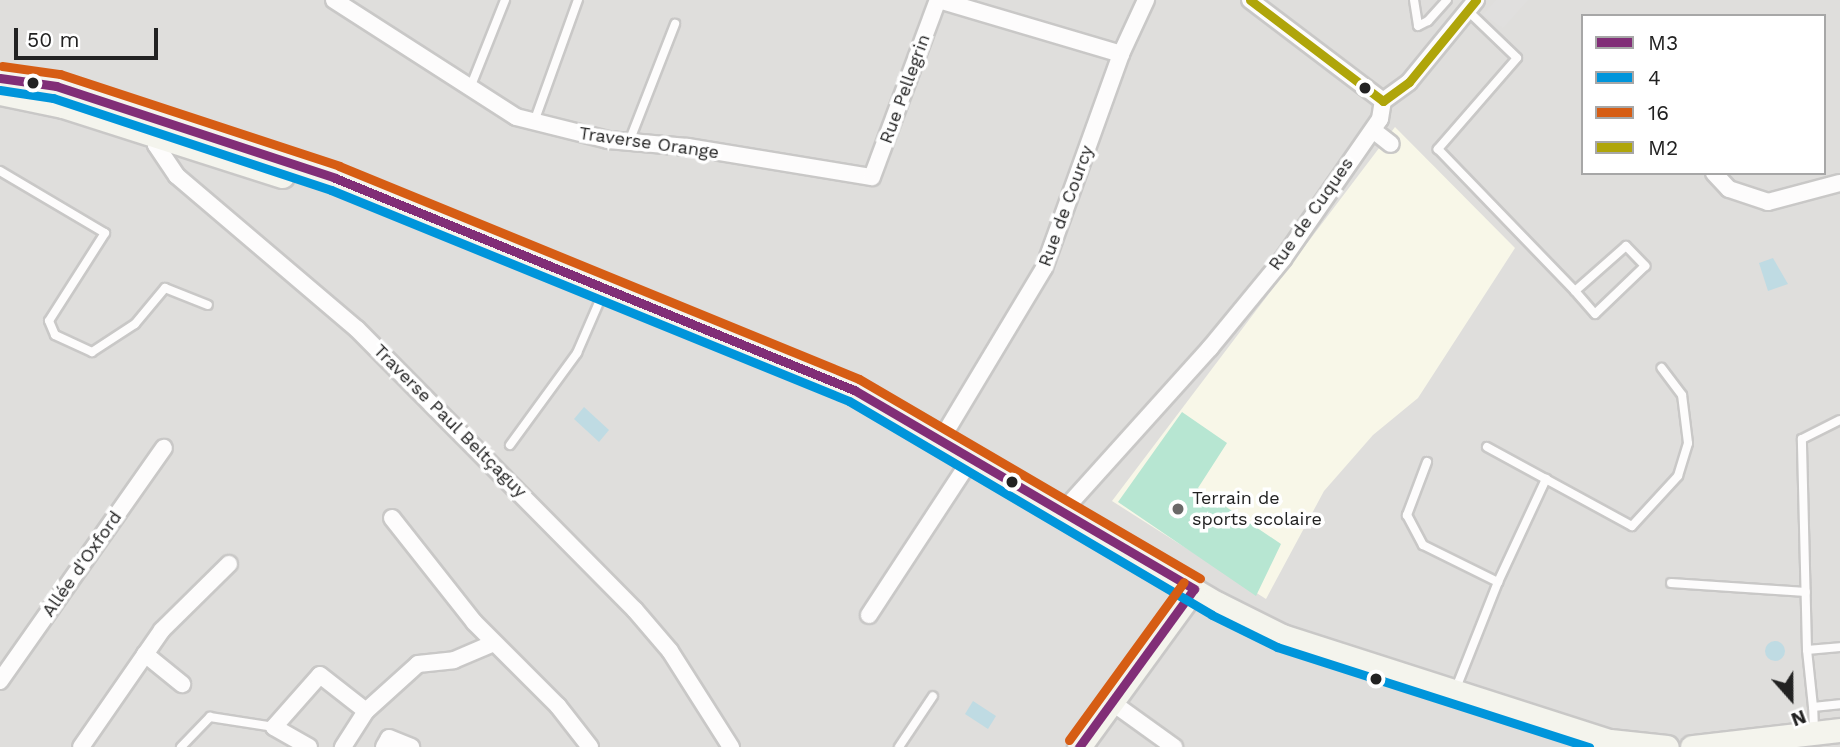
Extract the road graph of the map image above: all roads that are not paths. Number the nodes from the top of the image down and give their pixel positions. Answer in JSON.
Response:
{"nodes":[{"id":1,"x":334,"y":0,"type":"edge"},
{"id":2,"x":505,"y":0,"type":"edge"},
{"id":3,"x":578,"y":0,"type":"edge"},
{"id":4,"x":939,"y":0,"type":"edge"},
{"id":5,"x":1146,"y":0,"type":"edge"},
{"id":6,"x":1250,"y":0,"type":"edge"},
{"id":7,"x":1414,"y":0,"type":"edge"},
{"id":8,"x":1447,"y":0,"type":"edge"},
{"id":9,"x":1471,"y":5,"type":"edge"},
{"id":10,"x":675,"y":24,"type":"dead end"},
{"id":11,"x":1121,"y":54,"type":"junction"},
{"id":12,"x":0,"y":78,"type":"edge"},
{"id":13,"x":470,"y":88,"type":"junction"},
{"id":14,"x":0,"y":93,"type":"edge"},
{"id":15,"x":1383,"y":101,"type":"junction"},
{"id":16,"x":534,"y":122,"type":"junction"},
{"id":17,"x":158,"y":127,"type":"junction"},
{"id":18,"x":629,"y":142,"type":"junction"},
{"id":19,"x":0,"y":171,"type":"edge"},
{"id":20,"x":1716,"y":175,"type":"edge"},
{"id":21,"x":872,"y":177,"type":"joint"},
{"id":22,"x":1840,"y":183,"type":"edge"},
{"id":23,"x":606,"y":286,"type":"junction"},
{"id":24,"x":1575,"y":291,"type":"junction"},
{"id":25,"x":208,"y":305,"type":"dead end"},
{"id":26,"x":1662,"y":368,"type":"dead end"},
{"id":27,"x":1840,"y":420,"type":"edge"},
{"id":28,"x":942,"y":438,"type":"junction"},
{"id":29,"x":510,"y":446,"type":"dead end"},
{"id":30,"x":1487,"y":447,"type":"dead end"},
{"id":31,"x":164,"y":448,"type":"dead end"},
{"id":32,"x":973,"y":456,"type":"junction"},
{"id":33,"x":1427,"y":462,"type":"dead end"},
{"id":34,"x":1546,"y":479,"type":"junction"},
{"id":35,"x":1064,"y":510,"type":"junction"},
{"id":36,"x":392,"y":518,"type":"dead end"},
{"id":37,"x":229,"y":564,"type":"dead end"},
{"id":38,"x":1498,"y":582,"type":"junction"},
{"id":39,"x":1671,"y":583,"type":"dead end"},
{"id":40,"x":1194,"y":589,"type":"junction"},
{"id":41,"x":1806,"y":592,"type":"junction"},
{"id":42,"x":869,"y":615,"type":"dead end"},
{"id":43,"x":494,"y":643,"type":"junction"},
{"id":44,"x":1840,"y":647,"type":"edge"},
{"id":45,"x":1807,"y":650,"type":"junction"},
{"id":46,"x":145,"y":654,"type":"junction"},
{"id":47,"x":0,"y":681,"type":"edge"},
{"id":48,"x":182,"y":684,"type":"dead end"},
{"id":49,"x":1454,"y":691,"type":"junction"},
{"id":50,"x":933,"y":696,"type":"dead end"},
{"id":51,"x":1110,"y":701,"type":"junction"},
{"id":52,"x":1840,"y":704,"type":"edge"},
{"id":53,"x":1813,"y":707,"type":"junction"},
{"id":54,"x":366,"y":711,"type":"junction"},
{"id":55,"x":274,"y":727,"type":"junction"},
{"id":56,"x":1840,"y":730,"type":"edge"},
{"id":57,"x":1814,"y":734,"type":"junction"},
{"id":58,"x":81,"y":747,"type":"edge"},
{"id":59,"x":181,"y":747,"type":"edge"},
{"id":60,"x":309,"y":747,"type":"edge"},
{"id":61,"x":343,"y":747,"type":"edge"},
{"id":62,"x":384,"y":747,"type":"edge"},
{"id":63,"x":411,"y":747,"type":"edge"},
{"id":64,"x":590,"y":747,"type":"edge"},
{"id":65,"x":731,"y":747,"type":"edge"},
{"id":66,"x":899,"y":747,"type":"edge"},
{"id":67,"x":1079,"y":747,"type":"edge"},
{"id":68,"x":1174,"y":747,"type":"edge"},
{"id":69,"x":1667,"y":747,"type":"edge"},
{"id":70,"x":1692,"y":747,"type":"edge"}],
"edges":[{"from":1,"to":13,"type":"street","name":"Traverse Orange"},
{"from":2,"to":13,"type":"lane"},
{"from":3,"to":16,"type":"lane"},
{"from":4,"to":11,"type":"street","name":"Rue Pellegrin"},
{"from":4,"to":21,"type":"street","name":"Rue Pellegrin"},
{"from":5,"to":11,"type":"street","name":"Rue de Courcy"},
{"from":6,"to":15,"type":"street"},
{"from":7,"to":8,"type":"lane"},
{"from":9,"to":15,"type":"street"},
{"from":9,"to":24,"type":"lane"},
{"from":10,"to":18,"type":"lane"},
{"from":11,"to":28,"type":"street","name":"Rue de Courcy"},
{"from":12,"to":17,"type":"street"},
{"from":13,"to":16,"type":"street","name":"Traverse Orange"},
{"from":14,"to":17,"type":"street"},
{"from":15,"to":35,"type":"street","name":"Rue de Cuques"},
{"from":16,"to":18,"type":"street","name":"Traverse Orange"},
{"from":17,"to":23,"type":"street"},
{"from":17,"to":65,"type":"street","name":"Traverse Paul Beltçaguy"},
{"from":18,"to":21,"type":"street","name":"Traverse Orange"},
{"from":19,"to":25,"type":"lane"},
{"from":20,"to":22,"type":"street"},
{"from":23,"to":28,"type":"street"},
{"from":23,"to":29,"type":"lane"},
{"from":24,"to":24,"type":"lane"},
{"from":26,"to":34,"type":"lane"},
{"from":27,"to":41,"type":"lane"},
{"from":28,"to":32,"type":"street"},
{"from":30,"to":34,"type":"lane"},
{"from":31,"to":47,"type":"street","name":"Allée d'Oxford"},
{"from":32,"to":35,"type":"street"},
{"from":32,"to":42,"type":"street"},
{"from":33,"to":38,"type":"lane"},
{"from":34,"to":38,"type":"lane"},
{"from":35,"to":40,"type":"street"},
{"from":36,"to":43,"type":"street"},
{"from":37,"to":46,"type":"street"},
{"from":38,"to":49,"type":"lane"},
{"from":39,"to":41,"type":"lane"},
{"from":40,"to":49,"type":"street"},
{"from":40,"to":51,"type":"street"},
{"from":41,"to":45,"type":"lane"},
{"from":43,"to":54,"type":"street"},
{"from":43,"to":64,"type":"street"},
{"from":44,"to":45,"type":"lane"},
{"from":45,"to":53,"type":"lane"},
{"from":46,"to":48,"type":"street"},
{"from":46,"to":58,"type":"street"},
{"from":49,"to":69,"type":"street"},
{"from":50,"to":66,"type":"lane"},
{"from":51,"to":67,"type":"street"},
{"from":51,"to":68,"type":"street"},
{"from":52,"to":53,"type":"lane"},
{"from":53,"to":57,"type":"lane"},
{"from":54,"to":55,"type":"street"},
{"from":54,"to":61,"type":"street"},
{"from":55,"to":59,"type":"lane"},
{"from":55,"to":60,"type":"street"},
{"from":56,"to":57,"type":"street"},
{"from":57,"to":70,"type":"street"},
{"from":62,"to":63,"type":"street"}]}
